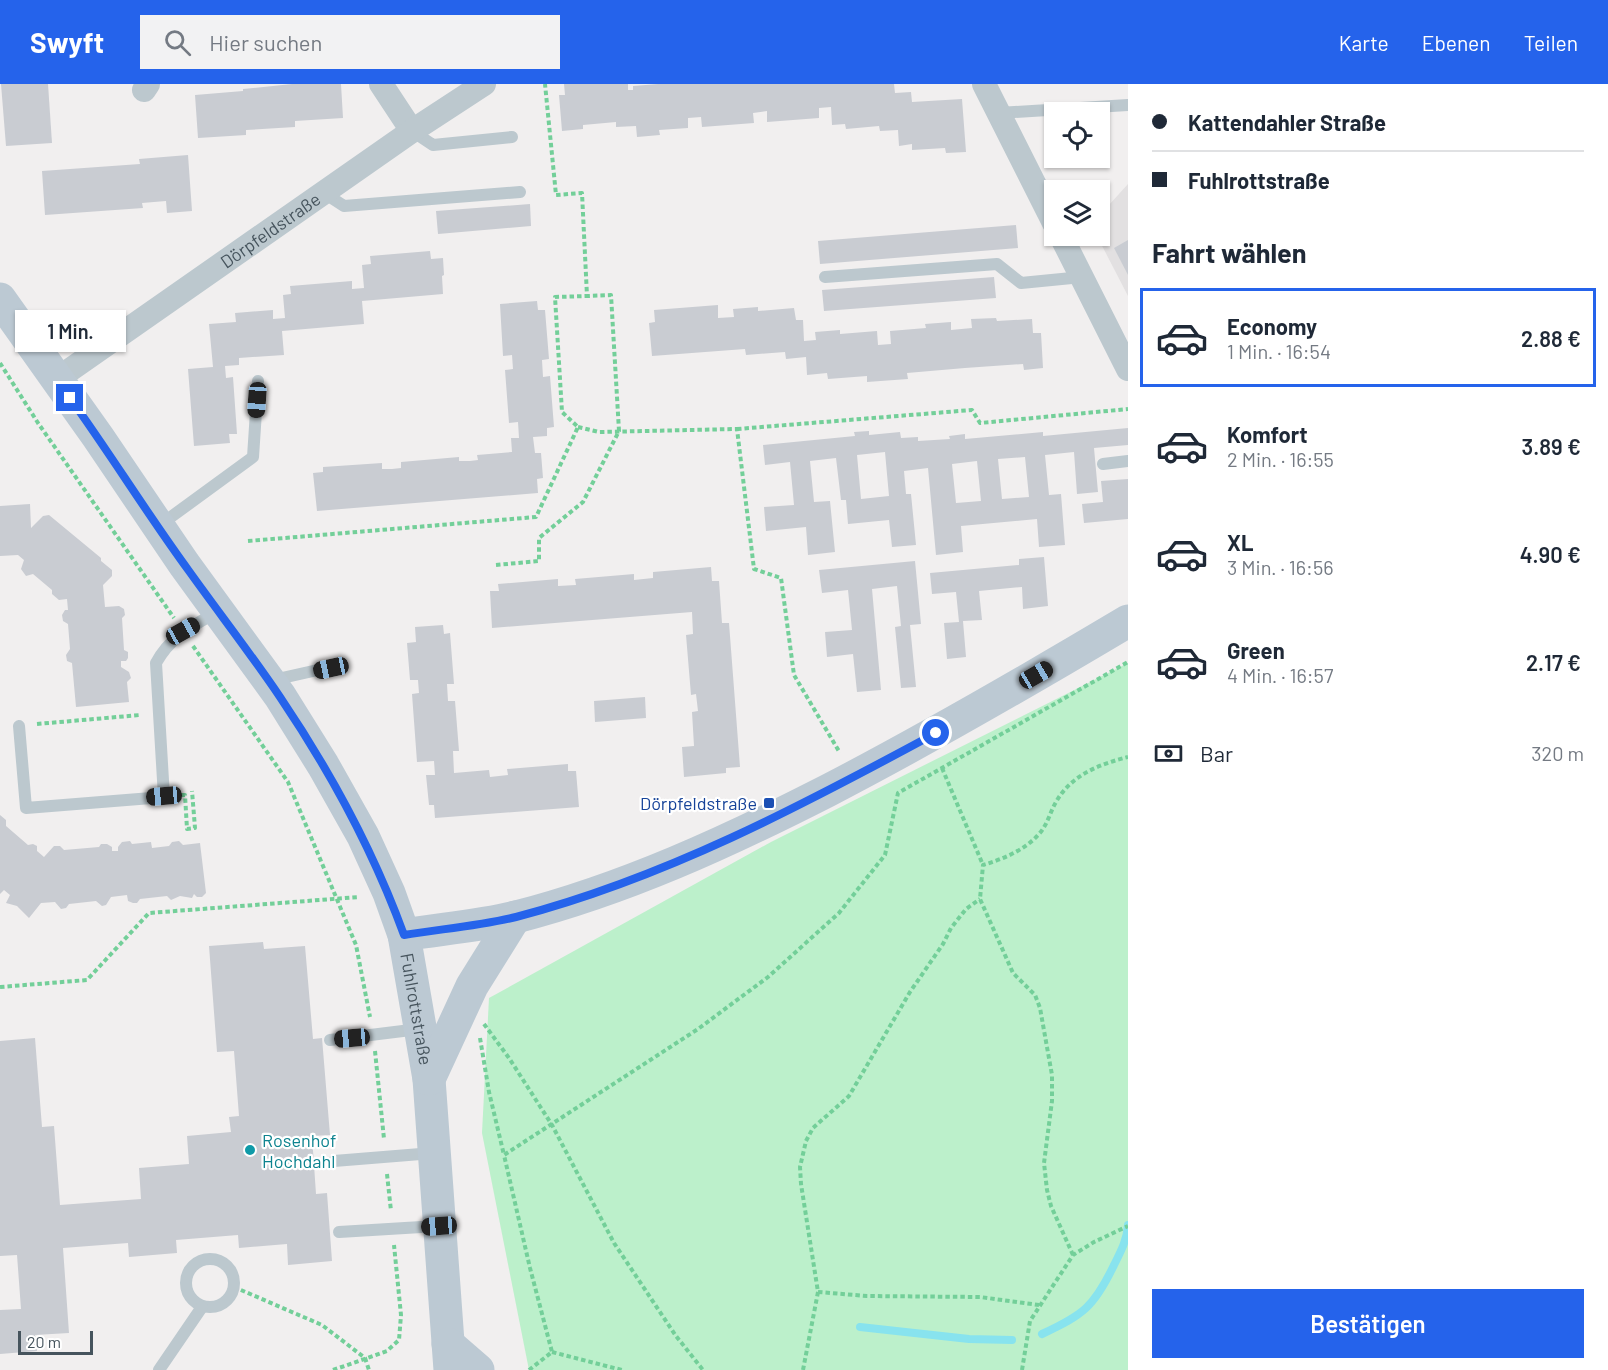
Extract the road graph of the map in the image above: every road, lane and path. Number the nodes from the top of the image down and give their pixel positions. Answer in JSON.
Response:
{"nodes":[{"id":1,"x":381,"y":84,"type":"edge"},
{"id":2,"x":484,"y":84,"type":"edge"},
{"id":3,"x":545,"y":84,"type":"edge"},
{"id":4,"x":984,"y":84,"type":"edge"},
{"id":5,"x":1128,"y":105,"type":"edge"},
{"id":6,"x":999,"y":113,"type":"junction"},
{"id":7,"x":412,"y":131,"type":"junction"},
{"id":8,"x":512,"y":137,"type":"dead end"},
{"id":9,"x":324,"y":192,"type":"junction"},
{"id":10,"x":520,"y":192,"type":"dead end"},
{"id":11,"x":1044,"y":203,"type":"edge"},
{"id":12,"x":1066,"y":246,"type":"edge"},
{"id":13,"x":825,"y":277,"type":"dead end"},
{"id":14,"x":1082,"y":277,"type":"junction"},
{"id":15,"x":587,"y":296,"type":"junction"},
{"id":16,"x":0,"y":299,"type":"edge"},
{"id":17,"x":0,"y":363,"type":"edge"},
{"id":18,"x":1128,"y":369,"type":"edge"},
{"id":19,"x":57,"y":379,"type":"junction"},
{"id":20,"x":258,"y":381,"type":"dead end"},
{"id":21,"x":1128,"y":409,"type":"edge"},
{"id":22,"x":578,"y":428,"type":"junction"},
{"id":23,"x":737,"y":429,"type":"junction"},
{"id":24,"x":619,"y":431,"type":"junction"},
{"id":25,"x":1128,"y":461,"type":"edge"},
{"id":26,"x":1103,"y":464,"type":"dead end"},
{"id":27,"x":159,"y":526,"type":"junction"},
{"id":28,"x":248,"y":541,"type":"dead end"},
{"id":29,"x":496,"y":565,"type":"dead end"},
{"id":30,"x":218,"y":611,"type":"junction"},
{"id":31,"x":1128,"y":621,"type":"edge"},
{"id":32,"x":183,"y":631,"type":"junction"},
{"id":33,"x":1128,"y":662,"type":"edge"},
{"id":34,"x":331,"y":668,"type":"dead end"},
{"id":35,"x":269,"y":681,"type":"junction"},
{"id":36,"x":159,"y":713,"type":"junction"},
{"id":37,"x":19,"y":726,"type":"joint"},
{"id":38,"x":1128,"y":756,"type":"edge"},
{"id":39,"x":942,"y":768,"type":"junction"},
{"id":40,"x":854,"y":777,"type":"junction"},
{"id":41,"x":192,"y":791,"type":"dead end"},
{"id":42,"x":164,"y":796,"type":"junction"},
{"id":43,"x":983,"y":865,"type":"junction"},
{"id":44,"x":389,"y":893,"type":"junction"},
{"id":45,"x":980,"y":899,"type":"junction"},
{"id":46,"x":337,"y":900,"type":"junction"},
{"id":47,"x":515,"y":917,"type":"junction"},
{"id":48,"x":404,"y":935,"type":"junction"},
{"id":49,"x":0,"y":987,"type":"edge"},
{"id":50,"x":468,"y":995,"type":"junction"},
{"id":51,"x":484,"y":1024,"type":"junction"},
{"id":52,"x":420,"y":1029,"type":"junction"},
{"id":53,"x":374,"y":1036,"type":"junction"},
{"id":54,"x":330,"y":1040,"type":"dead end"},
{"id":55,"x":429,"y":1079,"type":"junction"},
{"id":56,"x":552,"y":1125,"type":"junction"},
{"id":57,"x":434,"y":1153,"type":"junction"},
{"id":58,"x":504,"y":1155,"type":"junction"},
{"id":59,"x":386,"y":1158,"type":"junction"},
{"id":60,"x":334,"y":1161,"type":"dead end"},
{"id":61,"x":439,"y":1226,"type":"junction"},
{"id":62,"x":1128,"y":1226,"type":"edge"},
{"id":63,"x":392,"y":1229,"type":"junction"},
{"id":64,"x":339,"y":1232,"type":"dead end"},
{"id":65,"x":1073,"y":1255,"type":"junction"},
{"id":66,"x":234,"y":1287,"type":"junction"},
{"id":67,"x":818,"y":1292,"type":"junction"},
{"id":68,"x":1039,"y":1305,"type":"junction"},
{"id":69,"x":202,"y":1307,"type":"junction"},
{"id":70,"x":552,"y":1352,"type":"junction"},
{"id":71,"x":449,"y":1357,"type":"edge"},
{"id":72,"x":365,"y":1358,"type":"junction"},
{"id":73,"x":159,"y":1370,"type":"edge"},
{"id":74,"x":333,"y":1370,"type":"edge"},
{"id":75,"x":369,"y":1370,"type":"edge"},
{"id":76,"x":478,"y":1370,"type":"edge"},
{"id":77,"x":529,"y":1370,"type":"edge"},
{"id":78,"x":622,"y":1370,"type":"edge"},
{"id":79,"x":703,"y":1370,"type":"edge"},
{"id":80,"x":802,"y":1370,"type":"edge"},
{"id":81,"x":1022,"y":1370,"type":"edge"}],
"edges":[{"from":1,"to":7,"type":"street"},
{"from":2,"to":7,"type":"street","name":"Dörpfeldstraße"},
{"from":3,"to":15,"type":"path"},
{"from":4,"to":6,"type":"street"},
{"from":5,"to":6,"type":"lane"},
{"from":6,"to":11,"type":"street"},
{"from":7,"to":8,"type":"lane"},
{"from":7,"to":9,"type":"street","name":"Dörpfeldstraße"},
{"from":9,"to":10,"type":"lane"},
{"from":9,"to":19,"type":"street","name":"Dörpfeldstraße"},
{"from":12,"to":14,"type":"street"},
{"from":13,"to":14,"type":"lane"},
{"from":14,"to":18,"type":"street"},
{"from":15,"to":22,"type":"path"},
{"from":15,"to":24,"type":"path"},
{"from":16,"to":19,"type":"street","name":"Fuhlrottstraße"},
{"from":17,"to":32,"type":"path"},
{"from":19,"to":27,"type":"street","name":"Fuhlrottstraße"},
{"from":20,"to":27,"type":"lane"},
{"from":21,"to":23,"type":"path"},
{"from":22,"to":24,"type":"path"},
{"from":22,"to":28,"type":"path"},
{"from":23,"to":24,"type":"path"},
{"from":23,"to":40,"type":"path"},
{"from":24,"to":29,"type":"path"},
{"from":25,"to":26,"type":"lane"},
{"from":27,"to":30,"type":"street","name":"Fuhlrottstraße"},
{"from":30,"to":32,"type":"lane"},
{"from":30,"to":35,"type":"street","name":"Fuhlrottstraße"},
{"from":31,"to":40,"type":"street"},
{"from":32,"to":36,"type":"lane"},
{"from":32,"to":46,"type":"path"},
{"from":33,"to":39,"type":"path"},
{"from":34,"to":35,"type":"lane"},
{"from":35,"to":44,"type":"street","name":"Fuhlrottstraße"},
{"from":36,"to":37,"type":"path"},
{"from":36,"to":42,"type":"lane"},
{"from":37,"to":42,"type":"lane"},
{"from":38,"to":43,"type":"path"},
{"from":39,"to":43,"type":"path"},
{"from":39,"to":56,"type":"path"},
{"from":40,"to":47,"type":"street"},
{"from":41,"to":42,"type":"path"},
{"from":43,"to":45,"type":"path"},
{"from":44,"to":46,"type":"path"},
{"from":44,"to":48,"type":"street","name":"Fuhlrottstraße"},
{"from":45,"to":65,"type":"path"},
{"from":45,"to":67,"type":"path"},
{"from":46,"to":49,"type":"path"},
{"from":46,"to":53,"type":"path"},
{"from":47,"to":48,"type":"street"},
{"from":47,"to":50,"type":"street"},
{"from":48,"to":52,"type":"street","name":"Fuhlrottstraße"},
{"from":50,"to":51,"type":"path"},
{"from":50,"to":55,"type":"street"},
{"from":51,"to":56,"type":"path"},
{"from":51,"to":58,"type":"path"},
{"from":52,"to":53,"type":"lane"},
{"from":52,"to":55,"type":"street","name":"Fuhlrottstraße"},
{"from":53,"to":54,"type":"lane"},
{"from":53,"to":59,"type":"path"},
{"from":55,"to":57,"type":"street","name":"Fuhlrottstraße"},
{"from":56,"to":58,"type":"path"},
{"from":56,"to":79,"type":"path"},
{"from":57,"to":59,"type":"lane"},
{"from":57,"to":61,"type":"street","name":"Fuhlrottstraße"},
{"from":58,"to":70,"type":"path"},
{"from":59,"to":60,"type":"lane"},
{"from":59,"to":63,"type":"path"},
{"from":61,"to":63,"type":"lane"},
{"from":61,"to":71,"type":"street","name":"Fuhlrottstraße"},
{"from":62,"to":65,"type":"path"},
{"from":63,"to":64,"type":"lane"},
{"from":63,"to":72,"type":"path"},
{"from":65,"to":68,"type":"path"},
{"from":66,"to":69,"type":"lane"},
{"from":66,"to":69,"type":"lane"},
{"from":66,"to":72,"type":"path"},
{"from":67,"to":68,"type":"path"},
{"from":67,"to":80,"type":"path"},
{"from":68,"to":81,"type":"path"},
{"from":69,"to":73,"type":"lane"},
{"from":70,"to":77,"type":"path"},
{"from":70,"to":78,"type":"path"},
{"from":71,"to":76,"type":"street"},
{"from":72,"to":74,"type":"path"},
{"from":72,"to":75,"type":"path"}]}
